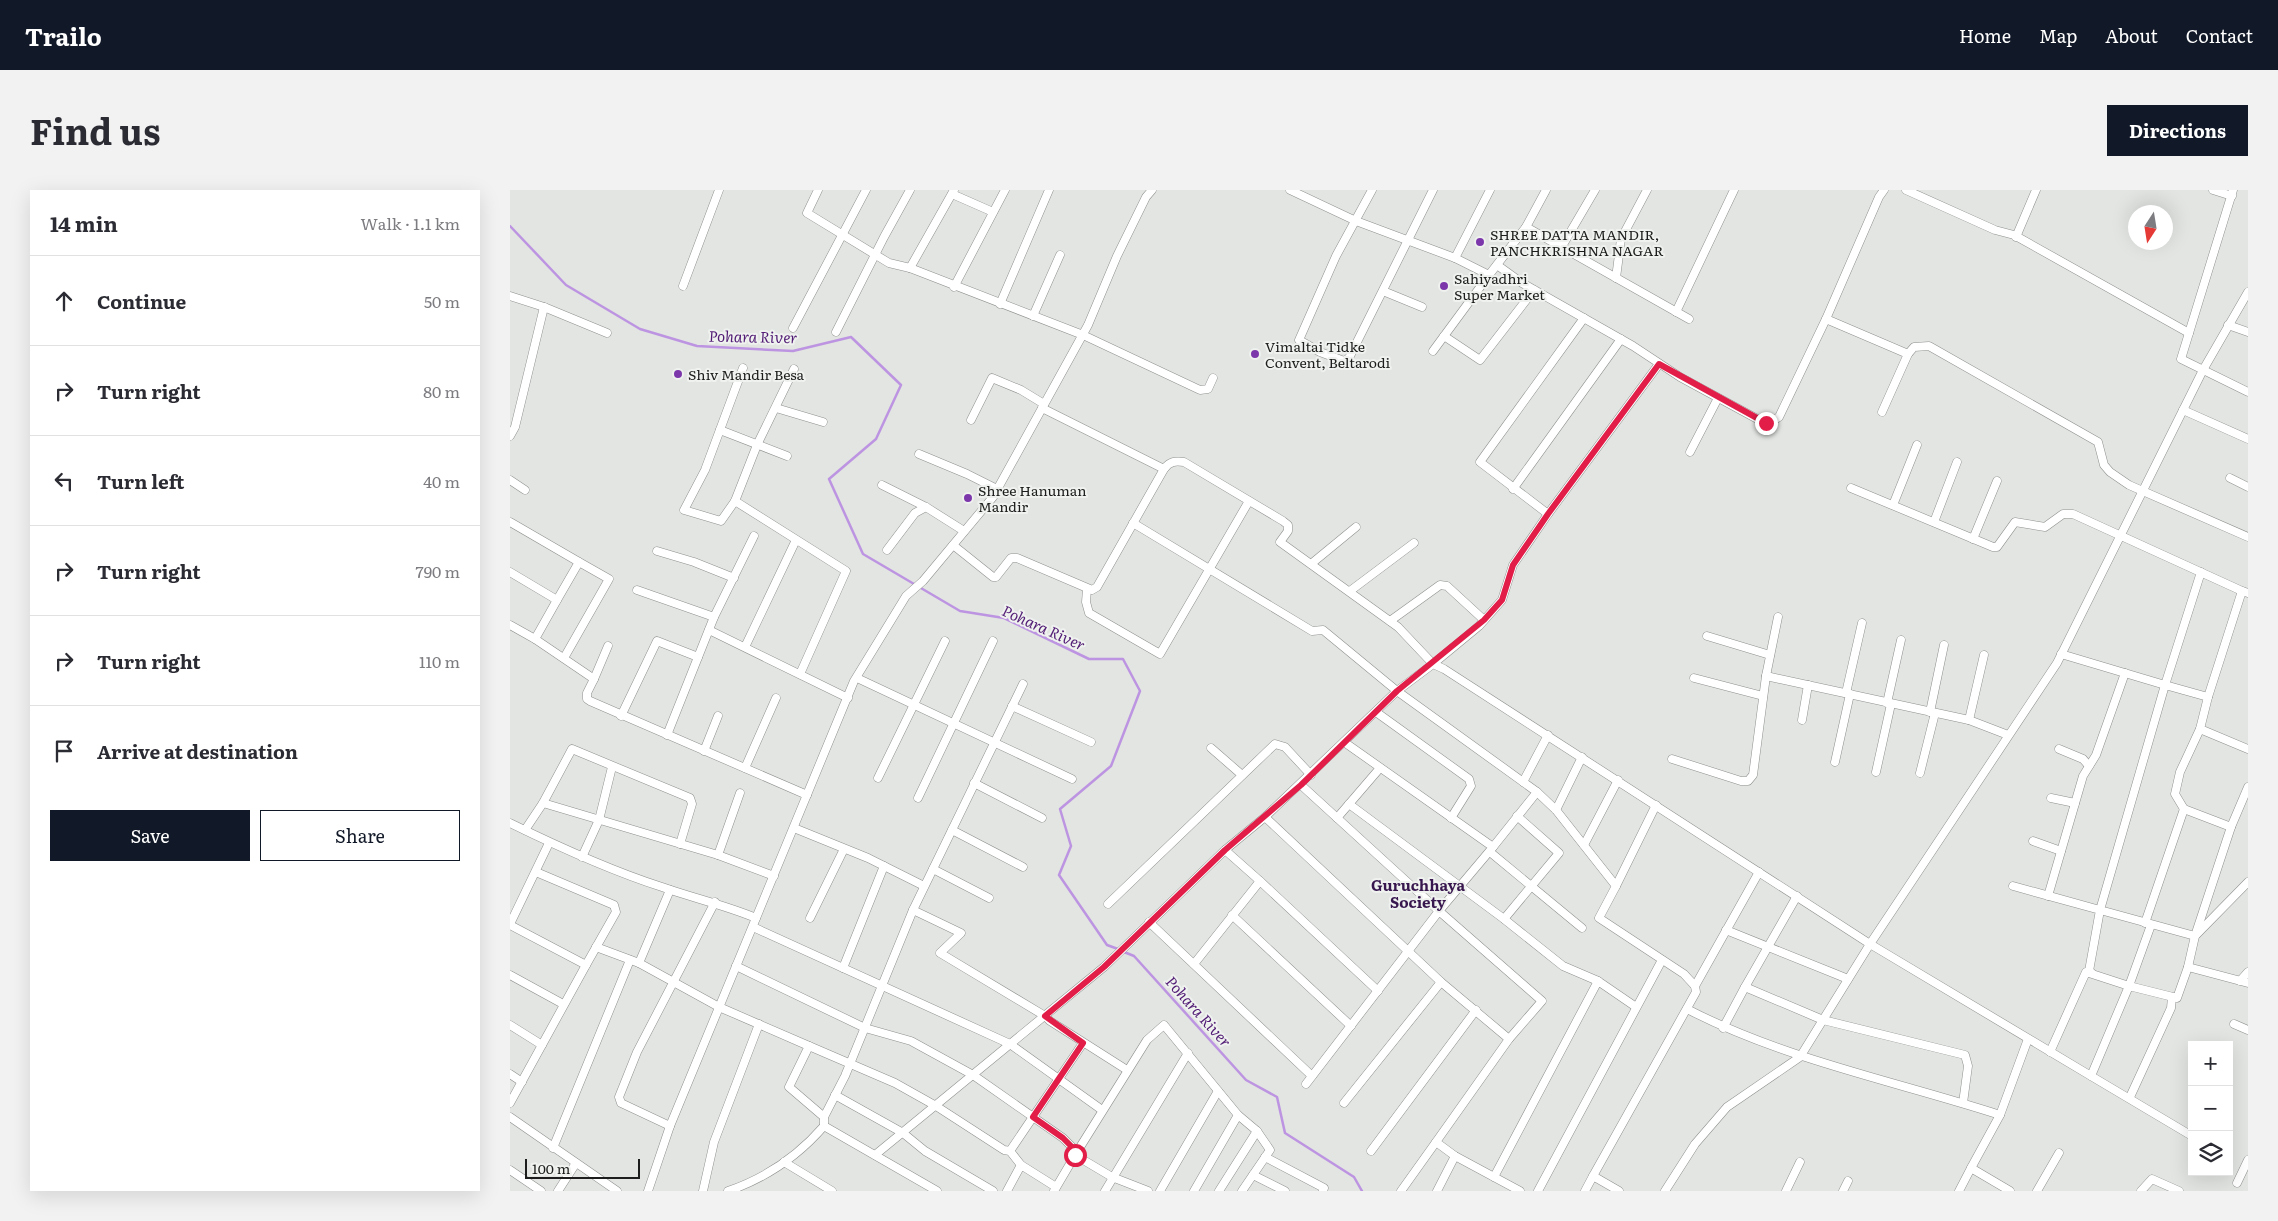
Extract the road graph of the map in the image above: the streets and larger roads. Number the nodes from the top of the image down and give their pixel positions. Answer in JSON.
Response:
{"nodes":[{"id":1,"x":719,"y":190,"type":"edge"},
{"id":2,"x":818,"y":190,"type":"edge"},
{"id":3,"x":866,"y":190,"type":"edge"},
{"id":4,"x":910,"y":190,"type":"edge"},
{"id":5,"x":1005,"y":190,"type":"edge"},
{"id":6,"x":1049,"y":190,"type":"edge"},
{"id":7,"x":1152,"y":190,"type":"edge"},
{"id":8,"x":1290,"y":190,"type":"edge"},
{"id":9,"x":1372,"y":190,"type":"edge"},
{"id":10,"x":1433,"y":190,"type":"edge"},
{"id":11,"x":1490,"y":190,"type":"edge"},
{"id":12,"x":1546,"y":190,"type":"edge"},
{"id":13,"x":1595,"y":190,"type":"edge"},
{"id":14,"x":1647,"y":190,"type":"edge"},
{"id":15,"x":1734,"y":190,"type":"edge"},
{"id":16,"x":1884,"y":190,"type":"edge"},
{"id":17,"x":1906,"y":190,"type":"edge"},
{"id":18,"x":2036,"y":190,"type":"edge"},
{"id":19,"x":2213,"y":190,"type":"edge"},
{"id":20,"x":953,"y":192,"type":"edge"},
{"id":21,"x":2233,"y":193,"type":"edge"},
{"id":22,"x":994,"y":212,"type":"junction"},
{"id":23,"x":1356,"y":221,"type":"junction"},
{"id":24,"x":1526,"y":227,"type":"junction"},
{"id":25,"x":842,"y":235,"type":"junction"},
{"id":26,"x":2016,"y":237,"type":"junction"},
{"id":27,"x":1407,"y":240,"type":"junction"},
{"id":28,"x":1561,"y":248,"type":"junction"},
{"id":29,"x":876,"y":255,"type":"junction"},
{"id":30,"x":1060,"y":255,"type":"dead end"},
{"id":31,"x":1455,"y":258,"type":"junction"},
{"id":32,"x":1497,"y":265,"type":"junction"},
{"id":33,"x":910,"y":268,"type":"junction"},
{"id":34,"x":1489,"y":275,"type":"junction"},
{"id":35,"x":1616,"y":278,"type":"junction"},
{"id":36,"x":683,"y":286,"type":"dead end"},
{"id":37,"x":954,"y":286,"type":"junction"},
{"id":38,"x":1534,"y":290,"type":"junction"},
{"id":39,"x":1384,"y":291,"type":"junction"},
{"id":40,"x":2248,"y":292,"type":"edge"},
{"id":41,"x":510,"y":296,"type":"edge"},
{"id":42,"x":1000,"y":304,"type":"junction"},
{"id":43,"x":544,"y":307,"type":"junction"},
{"id":44,"x":1422,"y":307,"type":"dead end"},
{"id":45,"x":1676,"y":312,"type":"junction"},
{"id":46,"x":1034,"y":316,"type":"junction"},
{"id":47,"x":1584,"y":318,"type":"junction"},
{"id":48,"x":1689,"y":319,"type":"dead end"},
{"id":49,"x":1826,"y":319,"type":"junction"},
{"id":50,"x":2228,"y":325,"type":"junction"},
{"id":51,"x":793,"y":328,"type":"dead end"},
{"id":52,"x":836,"y":332,"type":"dead end"},
{"id":53,"x":2189,"y":332,"type":"junction"},
{"id":54,"x":2248,"y":332,"type":"edge"},
{"id":55,"x":607,"y":333,"type":"dead end"},
{"id":56,"x":1083,"y":335,"type":"junction"},
{"id":57,"x":1444,"y":336,"type":"junction"},
{"id":58,"x":1621,"y":339,"type":"junction"},
{"id":59,"x":1433,"y":351,"type":"dead end"},
{"id":60,"x":1908,"y":354,"type":"junction"},
{"id":61,"x":1659,"y":364,"type":"junction"},
{"id":62,"x":743,"y":368,"type":"dead end"},
{"id":63,"x":794,"y":370,"type":"dead end"},
{"id":64,"x":2203,"y":370,"type":"junction"},
{"id":65,"x":1213,"y":378,"type":"dead end"},
{"id":66,"x":2248,"y":392,"type":"edge"},
{"id":67,"x":1718,"y":398,"type":"junction"},
{"id":68,"x":1043,"y":406,"type":"junction"},
{"id":69,"x":776,"y":408,"type":"junction"},
{"id":70,"x":2183,"y":410,"type":"junction"},
{"id":71,"x":1882,"y":412,"type":"dead end"},
{"id":72,"x":970,"y":420,"type":"dead end"},
{"id":73,"x":823,"y":422,"type":"dead end"},
{"id":74,"x":720,"y":430,"type":"junction"},
{"id":75,"x":510,"y":436,"type":"edge"},
{"id":76,"x":2248,"y":439,"type":"edge"},
{"id":77,"x":757,"y":445,"type":"junction"},
{"id":78,"x":1917,"y":445,"type":"dead end"},
{"id":79,"x":1690,"y":452,"type":"dead end"},
{"id":80,"x":919,"y":454,"type":"dead end"},
{"id":81,"x":787,"y":456,"type":"dead end"},
{"id":82,"x":1957,"y":462,"type":"dead end"},
{"id":83,"x":1164,"y":469,"type":"junction"},
{"id":84,"x":2230,"y":478,"type":"dead end"},
{"id":85,"x":510,"y":480,"type":"edge"},
{"id":86,"x":1997,"y":482,"type":"dead end"},
{"id":87,"x":882,"y":485,"type":"dead end"},
{"id":88,"x":2248,"y":487,"type":"edge"},
{"id":89,"x":1851,"y":488,"type":"dead end"},
{"id":90,"x":997,"y":489,"type":"junction"},
{"id":91,"x":1513,"y":489,"type":"junction"},
{"id":92,"x":525,"y":490,"type":"dead end"},
{"id":93,"x":2142,"y":491,"type":"junction"},
{"id":94,"x":1249,"y":501,"type":"junction"},
{"id":95,"x":735,"y":502,"type":"junction"},
{"id":96,"x":1894,"y":505,"type":"junction"},
{"id":97,"x":926,"y":507,"type":"junction"},
{"id":98,"x":1548,"y":514,"type":"junction"},
{"id":99,"x":510,"y":522,"type":"edge"},
{"id":100,"x":1934,"y":522,"type":"junction"},
{"id":101,"x":1134,"y":523,"type":"junction"},
{"id":102,"x":1356,"y":527,"type":"dead end"},
{"id":103,"x":964,"y":531,"type":"junction"},
{"id":104,"x":2120,"y":535,"type":"junction"},
{"id":105,"x":754,"y":536,"type":"dead end"},
{"id":106,"x":2248,"y":537,"type":"edge"},
{"id":107,"x":1973,"y":539,"type":"junction"},
{"id":108,"x":796,"y":540,"type":"junction"},
{"id":109,"x":1414,"y":543,"type":"dead end"},
{"id":110,"x":953,"y":545,"type":"junction"},
{"id":111,"x":888,"y":550,"type":"dead end"},
{"id":112,"x":657,"y":551,"type":"dead end"},
{"id":113,"x":579,"y":562,"type":"junction"},
{"id":114,"x":1311,"y":564,"type":"junction"},
{"id":115,"x":1209,"y":569,"type":"junction"},
{"id":116,"x":510,"y":572,"type":"edge"},
{"id":117,"x":2201,"y":572,"type":"junction"},
{"id":118,"x":734,"y":578,"type":"junction"},
{"id":119,"x":1087,"y":589,"type":"junction"},
{"id":120,"x":637,"y":590,"type":"dead end"},
{"id":121,"x":1350,"y":591,"type":"junction"},
{"id":122,"x":2245,"y":592,"type":"edge"},
{"id":123,"x":557,"y":600,"type":"junction"},
{"id":124,"x":714,"y":617,"type":"junction"},
{"id":125,"x":1778,"y":617,"type":"dead end"},
{"id":126,"x":1484,"y":620,"type":"junction"},
{"id":127,"x":1390,"y":622,"type":"junction"},
{"id":128,"x":1862,"y":623,"type":"dead end"},
{"id":129,"x":510,"y":625,"type":"edge"},
{"id":130,"x":709,"y":630,"type":"junction"},
{"id":131,"x":1707,"y":636,"type":"dead end"},
{"id":132,"x":535,"y":639,"type":"junction"},
{"id":133,"x":1902,"y":640,"type":"dead end"},
{"id":134,"x":945,"y":641,"type":"dead end"},
{"id":135,"x":993,"y":641,"type":"dead end"},
{"id":136,"x":1944,"y":645,"type":"dead end"},
{"id":137,"x":608,"y":646,"type":"dead end"},
{"id":138,"x":745,"y":647,"type":"junction"},
{"id":139,"x":2061,"y":654,"type":"junction"},
{"id":140,"x":1770,"y":655,"type":"junction"},
{"id":141,"x":1984,"y":655,"type":"dead end"},
{"id":142,"x":698,"y":657,"type":"junction"},
{"id":143,"x":564,"y":658,"type":"junction"},
{"id":144,"x":1433,"y":664,"type":"junction"},
{"id":145,"x":2125,"y":673,"type":"junction"},
{"id":146,"x":800,"y":674,"type":"junction"},
{"id":147,"x":1766,"y":676,"type":"junction"},
{"id":148,"x":856,"y":678,"type":"junction"},
{"id":149,"x":1694,"y":678,"type":"dead end"},
{"id":150,"x":594,"y":679,"type":"junction"},
{"id":151,"x":1023,"y":684,"type":"dead end"},
{"id":152,"x":1808,"y":685,"type":"junction"},
{"id":153,"x":2165,"y":685,"type":"junction"},
{"id":154,"x":1397,"y":691,"type":"junction"},
{"id":155,"x":1848,"y":693,"type":"junction"},
{"id":156,"x":1763,"y":696,"type":"junction"},
{"id":157,"x":2208,"y":697,"type":"junction"},
{"id":158,"x":776,"y":698,"type":"dead end"},
{"id":159,"x":848,"y":698,"type":"junction"},
{"id":160,"x":1889,"y":704,"type":"junction"},
{"id":161,"x":914,"y":705,"type":"junction"},
{"id":162,"x":1012,"y":706,"type":"junction"},
{"id":163,"x":1376,"y":712,"type":"junction"},
{"id":164,"x":1932,"y":713,"type":"junction"},
{"id":165,"x":622,"y":716,"type":"junction"},
{"id":166,"x":718,"y":716,"type":"dead end"},
{"id":167,"x":1802,"y":720,"type":"dead end"},
{"id":168,"x":1969,"y":720,"type":"junction"},
{"id":169,"x":954,"y":724,"type":"junction"},
{"id":170,"x":2200,"y":730,"type":"junction"},
{"id":171,"x":667,"y":735,"type":"junction"},
{"id":172,"x":1548,"y":735,"type":"junction"},
{"id":173,"x":2008,"y":735,"type":"junction"},
{"id":174,"x":994,"y":742,"type":"junction"},
{"id":175,"x":1091,"y":742,"type":"dead end"},
{"id":176,"x":1344,"y":742,"type":"junction"},
{"id":177,"x":1211,"y":748,"type":"dead end"},
{"id":178,"x":2248,"y":749,"type":"edge"},
{"id":179,"x":2059,"y":750,"type":"dead end"},
{"id":180,"x":704,"y":751,"type":"junction"},
{"id":181,"x":1582,"y":757,"type":"junction"},
{"id":182,"x":1672,"y":759,"type":"dead end"},
{"id":183,"x":1834,"y":762,"type":"dead end"},
{"id":184,"x":2089,"y":766,"type":"junction"},
{"id":185,"x":612,"y":767,"type":"junction"},
{"id":186,"x":745,"y":768,"type":"junction"},
{"id":187,"x":1380,"y":768,"type":"junction"},
{"id":188,"x":1876,"y":772,"type":"dead end"},
{"id":189,"x":1920,"y":773,"type":"dead end"},
{"id":190,"x":1242,"y":775,"type":"junction"},
{"id":191,"x":1311,"y":775,"type":"junction"},
{"id":192,"x":878,"y":778,"type":"dead end"},
{"id":193,"x":1072,"y":779,"type":"dead end"},
{"id":194,"x":1618,"y":780,"type":"junction"},
{"id":195,"x":1523,"y":782,"type":"junction"},
{"id":196,"x":974,"y":783,"type":"junction"},
{"id":197,"x":1301,"y":785,"type":"junction"},
{"id":198,"x":2248,"y":787,"type":"edge"},
{"id":199,"x":1537,"y":792,"type":"junction"},
{"id":200,"x":740,"y":793,"type":"dead end"},
{"id":201,"x":807,"y":795,"type":"junction"},
{"id":202,"x":918,"y":798,"type":"dead end"},
{"id":203,"x":2051,"y":798,"type":"dead end"},
{"id":204,"x":543,"y":803,"type":"junction"},
{"id":205,"x":2075,"y":803,"type":"junction"},
{"id":206,"x":1350,"y":804,"type":"junction"},
{"id":207,"x":1656,"y":805,"type":"junction"},
{"id":208,"x":2184,"y":809,"type":"junction"},
{"id":209,"x":1556,"y":810,"type":"junction"},
{"id":210,"x":1518,"y":816,"type":"junction"},
{"id":211,"x":1265,"y":817,"type":"junction"},
{"id":212,"x":1042,"y":818,"type":"dead end"},
{"id":213,"x":1337,"y":818,"type":"junction"},
{"id":214,"x":1451,"y":818,"type":"junction"},
{"id":215,"x":599,"y":820,"type":"junction"},
{"id":216,"x":511,"y":825,"type":"edge"},
{"id":217,"x":2231,"y":827,"type":"junction"},
{"id":218,"x":794,"y":828,"type":"junction"},
{"id":219,"x":525,"y":830,"type":"junction"},
{"id":220,"x":952,"y":830,"type":"junction"},
{"id":221,"x":2033,"y":841,"type":"dead end"},
{"id":222,"x":549,"y":843,"type":"junction"},
{"id":223,"x":680,"y":844,"type":"junction"},
{"id":224,"x":1584,"y":845,"type":"junction"},
{"id":225,"x":844,"y":849,"type":"junction"},
{"id":226,"x":1492,"y":849,"type":"junction"},
{"id":227,"x":1225,"y":850,"type":"junction"},
{"id":228,"x":2061,"y":851,"type":"junction"},
{"id":229,"x":718,"y":855,"type":"junction"},
{"id":230,"x":582,"y":857,"type":"junction"},
{"id":231,"x":884,"y":866,"type":"junction"},
{"id":232,"x":1023,"y":867,"type":"dead end"},
{"id":233,"x":933,"y":869,"type":"junction"},
{"id":234,"x":536,"y":872,"type":"junction"},
{"id":235,"x":1759,"y":872,"type":"junction"},
{"id":236,"x":774,"y":876,"type":"junction"},
{"id":237,"x":1260,"y":881,"type":"junction"},
{"id":238,"x":2248,"y":882,"type":"edge"},
{"id":239,"x":1532,"y":885,"type":"junction"},
{"id":240,"x":924,"y":886,"type":"junction"},
{"id":241,"x":1461,"y":886,"type":"junction"},
{"id":242,"x":1616,"y":886,"type":"junction"},
{"id":243,"x":2013,"y":886,"type":"dead end"},
{"id":244,"x":670,"y":890,"type":"junction"},
{"id":245,"x":1797,"y":896,"type":"junction"},
{"id":246,"x":2048,"y":896,"type":"junction"},
{"id":247,"x":989,"y":898,"type":"dead end"},
{"id":248,"x":715,"y":902,"type":"junction"},
{"id":249,"x":1108,"y":904,"type":"dead end"},
{"id":250,"x":913,"y":910,"type":"junction"},
{"id":251,"x":2100,"y":910,"type":"junction"},
{"id":252,"x":1439,"y":911,"type":"junction"},
{"id":253,"x":1232,"y":915,"type":"junction"},
{"id":254,"x":756,"y":918,"type":"junction"},
{"id":255,"x":810,"y":918,"type":"dead end"},
{"id":256,"x":1504,"y":918,"type":"junction"},
{"id":257,"x":1149,"y":922,"type":"junction"},
{"id":258,"x":510,"y":924,"type":"edge"},
{"id":259,"x":2148,"y":924,"type":"junction"},
{"id":260,"x":752,"y":927,"type":"junction"},
{"id":261,"x":1582,"y":928,"type":"dead end"},
{"id":262,"x":1726,"y":930,"type":"junction"},
{"id":263,"x":2195,"y":936,"type":"junction"},
{"id":264,"x":1870,"y":944,"type":"junction"},
{"id":265,"x":1768,"y":946,"type":"junction"},
{"id":266,"x":596,"y":947,"type":"junction"},
{"id":267,"x":1409,"y":951,"type":"junction"},
{"id":268,"x":630,"y":960,"type":"junction"},
{"id":269,"x":1662,"y":960,"type":"junction"},
{"id":270,"x":639,"y":963,"type":"junction"},
{"id":271,"x":1194,"y":964,"type":"junction"},
{"id":272,"x":586,"y":965,"type":"junction"},
{"id":273,"x":736,"y":966,"type":"junction"},
{"id":274,"x":2188,"y":967,"type":"junction"},
{"id":275,"x":843,"y":968,"type":"junction"},
{"id":276,"x":2091,"y":972,"type":"junction"},
{"id":277,"x":2248,"y":972,"type":"edge"},
{"id":278,"x":510,"y":975,"type":"edge"},
{"id":279,"x":1848,"y":979,"type":"junction"},
{"id":280,"x":1598,"y":981,"type":"junction"},
{"id":281,"x":674,"y":982,"type":"junction"},
{"id":282,"x":1440,"y":982,"type":"junction"},
{"id":283,"x":2244,"y":982,"type":"edge"},
{"id":284,"x":882,"y":986,"type":"junction"},
{"id":285,"x":1695,"y":986,"type":"junction"},
{"id":286,"x":2129,"y":986,"type":"junction"},
{"id":287,"x":1745,"y":987,"type":"junction"},
{"id":288,"x":1378,"y":991,"type":"junction"},
{"id":289,"x":2172,"y":996,"type":"junction"},
{"id":290,"x":563,"y":1004,"type":"junction"},
{"id":291,"x":719,"y":1007,"type":"junction"},
{"id":292,"x":1636,"y":1007,"type":"junction"},
{"id":293,"x":1687,"y":1009,"type":"junction"},
{"id":294,"x":1476,"y":1010,"type":"junction"},
{"id":295,"x":1045,"y":1016,"type":"junction"},
{"id":296,"x":1823,"y":1020,"type":"junction"},
{"id":297,"x":759,"y":1024,"type":"junction"},
{"id":298,"x":2234,"y":1024,"type":"dead end"},
{"id":299,"x":510,"y":1025,"type":"edge"},
{"id":300,"x":1351,"y":1026,"type":"junction"},
{"id":301,"x":865,"y":1028,"type":"junction"},
{"id":302,"x":1723,"y":1028,"type":"junction"},
{"id":303,"x":2248,"y":1030,"type":"edge"},
{"id":304,"x":2028,"y":1038,"type":"junction"},
{"id":305,"x":1509,"y":1039,"type":"junction"},
{"id":306,"x":1083,"y":1043,"type":"junction"},
{"id":307,"x":1010,"y":1044,"type":"junction"},
{"id":308,"x":542,"y":1045,"type":"junction"},
{"id":309,"x":809,"y":1046,"type":"junction"},
{"id":310,"x":2050,"y":1052,"type":"junction"},
{"id":311,"x":1188,"y":1053,"type":"junction"},
{"id":312,"x":1800,"y":1057,"type":"junction"},
{"id":313,"x":849,"y":1064,"type":"junction"},
{"id":314,"x":1127,"y":1070,"type":"junction"},
{"id":315,"x":510,"y":1074,"type":"edge"},
{"id":316,"x":973,"y":1075,"type":"junction"},
{"id":317,"x":1312,"y":1076,"type":"junction"},
{"id":318,"x":2091,"y":1076,"type":"junction"},
{"id":319,"x":1058,"y":1080,"type":"junction"},
{"id":320,"x":522,"y":1082,"type":"junction"},
{"id":321,"x":1306,"y":1084,"type":"dead end"},
{"id":322,"x":1218,"y":1091,"type":"junction"},
{"id":323,"x":835,"y":1095,"type":"junction"},
{"id":324,"x":2130,"y":1097,"type":"junction"},
{"id":325,"x":510,"y":1103,"type":"edge"},
{"id":326,"x":1344,"y":1103,"type":"dead end"},
{"id":327,"x":1963,"y":1103,"type":"junction"},
{"id":328,"x":936,"y":1106,"type":"junction"},
{"id":329,"x":1102,"y":1110,"type":"junction"},
{"id":330,"x":2000,"y":1114,"type":"junction"},
{"id":331,"x":1238,"y":1115,"type":"junction"},
{"id":332,"x":510,"y":1117,"type":"edge"},
{"id":333,"x":824,"y":1117,"type":"junction"},
{"id":334,"x":1033,"y":1117,"type":"junction"},
{"id":335,"x":670,"y":1126,"type":"junction"},
{"id":336,"x":824,"y":1126,"type":"junction"},
{"id":337,"x":1257,"y":1130,"type":"junction"},
{"id":338,"x":902,"y":1133,"type":"junction"},
{"id":339,"x":2188,"y":1133,"type":"edge"},
{"id":340,"x":1436,"y":1142,"type":"junction"},
{"id":341,"x":553,"y":1148,"type":"junction"},
{"id":342,"x":1010,"y":1151,"type":"junction"},
{"id":343,"x":1371,"y":1151,"type":"dead end"},
{"id":344,"x":1076,"y":1153,"type":"junction"},
{"id":345,"x":2059,"y":1153,"type":"dead end"},
{"id":346,"x":875,"y":1155,"type":"junction"},
{"id":347,"x":1455,"y":1156,"type":"junction"},
{"id":348,"x":1265,"y":1157,"type":"junction"},
{"id":349,"x":2248,"y":1160,"type":"edge"},
{"id":350,"x":784,"y":1162,"type":"junction"},
{"id":351,"x":1800,"y":1162,"type":"dead end"},
{"id":352,"x":576,"y":1163,"type":"junction"},
{"id":353,"x":1021,"y":1165,"type":"junction"},
{"id":354,"x":1971,"y":1168,"type":"junction"},
{"id":355,"x":510,"y":1170,"type":"edge"},
{"id":356,"x":1253,"y":1175,"type":"junction"},
{"id":357,"x":1593,"y":1176,"type":"junction"},
{"id":358,"x":1112,"y":1177,"type":"junction"},
{"id":359,"x":1494,"y":1177,"type":"junction"},
{"id":360,"x":1848,"y":1181,"type":"dead end"},
{"id":361,"x":2237,"y":1183,"type":"dead end"},
{"id":362,"x":744,"y":1189,"type":"edge"},
{"id":363,"x":1055,"y":1189,"type":"edge"},
{"id":364,"x":1196,"y":1190,"type":"edge"},
{"id":365,"x":1616,"y":1190,"type":"edge"},
{"id":366,"x":541,"y":1191,"type":"edge"},
{"id":367,"x":558,"y":1191,"type":"edge"},
{"id":368,"x":617,"y":1191,"type":"edge"},
{"id":369,"x":648,"y":1191,"type":"edge"},
{"id":370,"x":704,"y":1191,"type":"edge"},
{"id":371,"x":728,"y":1191,"type":"edge"},
{"id":372,"x":832,"y":1191,"type":"edge"},
{"id":373,"x":937,"y":1191,"type":"edge"},
{"id":374,"x":992,"y":1191,"type":"edge"},
{"id":375,"x":1007,"y":1191,"type":"edge"},
{"id":376,"x":1105,"y":1191,"type":"edge"},
{"id":377,"x":1148,"y":1191,"type":"edge"},
{"id":378,"x":1160,"y":1191,"type":"edge"},
{"id":379,"x":1220,"y":1191,"type":"edge"},
{"id":380,"x":1242,"y":1191,"type":"edge"},
{"id":381,"x":1285,"y":1191,"type":"edge"},
{"id":382,"x":1323,"y":1191,"type":"edge"},
{"id":383,"x":1401,"y":1191,"type":"edge"},
{"id":384,"x":1437,"y":1191,"type":"edge"},
{"id":385,"x":1520,"y":1191,"type":"edge"},
{"id":386,"x":1538,"y":1191,"type":"edge"},
{"id":387,"x":1585,"y":1191,"type":"edge"},
{"id":388,"x":1664,"y":1191,"type":"edge"},
{"id":389,"x":1786,"y":1191,"type":"edge"},
{"id":390,"x":1843,"y":1191,"type":"edge"},
{"id":391,"x":1959,"y":1191,"type":"edge"},
{"id":392,"x":2010,"y":1191,"type":"edge"},
{"id":393,"x":2036,"y":1191,"type":"edge"},
{"id":394,"x":2141,"y":1191,"type":"edge"},
{"id":395,"x":2179,"y":1191,"type":"edge"}],
"edges":[{"from":1,"to":36,"type":"street"},
{"from":2,"to":25,"type":"street"},
{"from":3,"to":25,"type":"street"},
{"from":4,"to":29,"type":"street"},
{"from":5,"to":22,"type":"street"},
{"from":6,"to":42,"type":"street"},
{"from":7,"to":56,"type":"street"},
{"from":8,"to":23,"type":"street"},
{"from":9,"to":23,"type":"street"},
{"from":10,"to":27,"type":"street"},
{"from":11,"to":31,"type":"street"},
{"from":12,"to":24,"type":"street"},
{"from":13,"to":28,"type":"street"},
{"from":14,"to":35,"type":"street"},
{"from":15,"to":45,"type":"street"},
{"from":16,"to":49,"type":"street"},
{"from":17,"to":26,"type":"street"},
{"from":18,"to":26,"type":"street"},
{"from":19,"to":21,"type":"street"},
{"from":20,"to":22,"type":"street"},
{"from":20,"to":33,"type":"street"},
{"from":21,"to":53,"type":"street"},
{"from":22,"to":37,"type":"street"},
{"from":23,"to":27,"type":"street"},
{"from":23,"to":39,"type":"street"},
{"from":24,"to":28,"type":"street"},
{"from":24,"to":32,"type":"street"},
{"from":25,"to":29,"type":"street"},
{"from":25,"to":51,"type":"street"},
{"from":26,"to":53,"type":"street"},
{"from":27,"to":31,"type":"street"},
{"from":27,"to":39,"type":"street"},
{"from":28,"to":35,"type":"street"},
{"from":29,"to":33,"type":"street"},
{"from":29,"to":52,"type":"street"},
{"from":30,"to":46,"type":"street"},
{"from":31,"to":34,"type":"street"},
{"from":32,"to":34,"type":"street"},
{"from":32,"to":38,"type":"street"},
{"from":33,"to":37,"type":"street"},
{"from":34,"to":57,"type":"street"},
{"from":35,"to":45,"type":"street"},
{"from":37,"to":42,"type":"street"},
{"from":38,"to":47,"type":"street"},
{"from":38,"to":57,"type":"street"},
{"from":39,"to":44,"type":"street"},
{"from":40,"to":50,"type":"street"},
{"from":41,"to":43,"type":"street"},
{"from":42,"to":46,"type":"street"},
{"from":43,"to":55,"type":"street"},
{"from":43,"to":75,"type":"street"},
{"from":45,"to":48,"type":"street"},
{"from":46,"to":56,"type":"street"},
{"from":47,"to":58,"type":"street"},
{"from":47,"to":91,"type":"street"},
{"from":49,"to":60,"type":"street"},
{"from":49,"to":67,"type":"street"},
{"from":50,"to":54,"type":"street"},
{"from":50,"to":64,"type":"street"},
{"from":53,"to":64,"type":"street"},
{"from":56,"to":65,"type":"street"},
{"from":56,"to":68,"type":"street"},
{"from":57,"to":59,"type":"street"},
{"from":58,"to":61,"type":"street"},
{"from":58,"to":91,"type":"street"},
{"from":60,"to":71,"type":"street"},
{"from":60,"to":93,"type":"street"},
{"from":61,"to":67,"type":"street"},
{"from":61,"to":98,"type":"street"},
{"from":62,"to":74,"type":"street"},
{"from":63,"to":69,"type":"street"},
{"from":64,"to":66,"type":"street"},
{"from":64,"to":70,"type":"street"},
{"from":67,"to":79,"type":"street"},
{"from":68,"to":72,"type":"street"},
{"from":68,"to":83,"type":"street"},
{"from":68,"to":90,"type":"street"},
{"from":69,"to":73,"type":"street"},
{"from":69,"to":77,"type":"street"},
{"from":70,"to":76,"type":"street"},
{"from":70,"to":93,"type":"street"},
{"from":74,"to":77,"type":"street"},
{"from":74,"to":95,"type":"street"},
{"from":77,"to":81,"type":"street"},
{"from":77,"to":95,"type":"street"},
{"from":78,"to":96,"type":"street"},
{"from":80,"to":90,"type":"street"},
{"from":82,"to":100,"type":"street"},
{"from":83,"to":94,"type":"street"},
{"from":83,"to":101,"type":"street"},
{"from":84,"to":88,"type":"street"},
{"from":85,"to":92,"type":"street"},
{"from":86,"to":107,"type":"street"},
{"from":87,"to":97,"type":"street"},
{"from":89,"to":96,"type":"street"},
{"from":90,"to":103,"type":"street"},
{"from":91,"to":98,"type":"street"},
{"from":93,"to":104,"type":"street"},
{"from":93,"to":106,"type":"street"},
{"from":94,"to":114,"type":"street"},
{"from":94,"to":115,"type":"street"},
{"from":95,"to":108,"type":"street"},
{"from":96,"to":100,"type":"street"},
{"from":97,"to":103,"type":"street"},
{"from":97,"to":111,"type":"street"},
{"from":98,"to":126,"type":"street"},
{"from":99,"to":113,"type":"street"},
{"from":100,"to":107,"type":"street"},
{"from":101,"to":115,"type":"street"},
{"from":101,"to":119,"type":"street"},
{"from":102,"to":114,"type":"street"},
{"from":103,"to":110,"type":"street"},
{"from":104,"to":107,"type":"street"},
{"from":104,"to":117,"type":"street"},
{"from":104,"to":139,"type":"street"},
{"from":105,"to":118,"type":"street"},
{"from":108,"to":138,"type":"street"},
{"from":108,"to":146,"type":"street"},
{"from":109,"to":121,"type":"street"},
{"from":110,"to":119,"type":"street"},
{"from":110,"to":148,"type":"street"},
{"from":112,"to":118,"type":"street"},
{"from":113,"to":123,"type":"street"},
{"from":113,"to":143,"type":"street"},
{"from":114,"to":121,"type":"street"},
{"from":115,"to":119,"type":"street"},
{"from":115,"to":154,"type":"street"},
{"from":116,"to":123,"type":"street"},
{"from":117,"to":122,"type":"street"},
{"from":117,"to":153,"type":"street"},
{"from":118,"to":124,"type":"street"},
{"from":120,"to":124,"type":"street"},
{"from":121,"to":127,"type":"street"},
{"from":122,"to":157,"type":"street"},
{"from":123,"to":132,"type":"street"},
{"from":124,"to":130,"type":"street"},
{"from":125,"to":140,"type":"street"},
{"from":126,"to":127,"type":"street"},
{"from":126,"to":144,"type":"street"},
{"from":127,"to":144,"type":"street"},
{"from":128,"to":155,"type":"street"},
{"from":129,"to":132,"type":"street"},
{"from":130,"to":138,"type":"street"},
{"from":130,"to":142,"type":"street"},
{"from":131,"to":140,"type":"street"},
{"from":132,"to":143,"type":"street"},
{"from":133,"to":160,"type":"street"},
{"from":134,"to":161,"type":"street"},
{"from":135,"to":169,"type":"street"},
{"from":136,"to":164,"type":"street"},
{"from":137,"to":150,"type":"street"},
{"from":138,"to":146,"type":"street"},
{"from":139,"to":145,"type":"street"},
{"from":139,"to":173,"type":"street"},
{"from":140,"to":147,"type":"street"},
{"from":141,"to":168,"type":"street"},
{"from":142,"to":165,"type":"street"},
{"from":142,"to":171,"type":"street"},
{"from":143,"to":150,"type":"street"},
{"from":144,"to":154,"type":"street"},
{"from":144,"to":172,"type":"street"},
{"from":145,"to":153,"type":"street"},
{"from":145,"to":184,"type":"street"},
{"from":146,"to":159,"type":"street"},
{"from":147,"to":152,"type":"street"},
{"from":147,"to":156,"type":"street"},
{"from":148,"to":159,"type":"street"},
{"from":148,"to":161,"type":"street"},
{"from":149,"to":156,"type":"street"},
{"from":150,"to":165,"type":"street"},
{"from":151,"to":162,"type":"street"},
{"from":152,"to":155,"type":"street"},
{"from":152,"to":167,"type":"street"},
{"from":153,"to":157,"type":"street"},
{"from":153,"to":251,"type":"street"},
{"from":154,"to":163,"type":"street"},
{"from":154,"to":195,"type":"street"},
{"from":155,"to":160,"type":"street"},
{"from":155,"to":183,"type":"street"},
{"from":156,"to":182,"type":"street"},
{"from":157,"to":170,"type":"street"},
{"from":158,"to":186,"type":"street"},
{"from":159,"to":201,"type":"street"},
{"from":160,"to":164,"type":"street"},
{"from":160,"to":188,"type":"street"},
{"from":161,"to":169,"type":"street"},
{"from":161,"to":192,"type":"street"},
{"from":162,"to":174,"type":"street"},
{"from":162,"to":175,"type":"street"},
{"from":163,"to":176,"type":"street"},
{"from":163,"to":214,"type":"street"},
{"from":164,"to":168,"type":"street"},
{"from":164,"to":189,"type":"street"},
{"from":165,"to":171,"type":"street"},
{"from":166,"to":180,"type":"street"},
{"from":168,"to":173,"type":"street"},
{"from":169,"to":174,"type":"street"},
{"from":169,"to":202,"type":"street"},
{"from":170,"to":178,"type":"street"},
{"from":170,"to":208,"type":"street"},
{"from":171,"to":180,"type":"street"},
{"from":172,"to":181,"type":"street"},
{"from":172,"to":195,"type":"street"},
{"from":173,"to":264,"type":"street"},
{"from":174,"to":193,"type":"street"},
{"from":174,"to":196,"type":"street"},
{"from":176,"to":187,"type":"street"},
{"from":176,"to":191,"type":"street"},
{"from":177,"to":190,"type":"street"},
{"from":179,"to":184,"type":"street"},
{"from":180,"to":186,"type":"street"},
{"from":181,"to":194,"type":"street"},
{"from":181,"to":209,"type":"street"},
{"from":184,"to":205,"type":"street"},
{"from":185,"to":204,"type":"street"},
{"from":185,"to":215,"type":"street"},
{"from":185,"to":223,"type":"street"},
{"from":186,"to":201,"type":"street"},
{"from":187,"to":206,"type":"street"},
{"from":187,"to":214,"type":"street"},
{"from":190,"to":191,"type":"street"},
{"from":190,"to":249,"type":"street"},
{"from":191,"to":197,"type":"street"},
{"from":194,"to":207,"type":"street"},
{"from":194,"to":224,"type":"street"},
{"from":195,"to":199,"type":"street"},
{"from":196,"to":212,"type":"street"},
{"from":196,"to":220,"type":"street"},
{"from":197,"to":211,"type":"street"},
{"from":197,"to":213,"type":"street"},
{"from":198,"to":217,"type":"street"},
{"from":199,"to":209,"type":"street"},
{"from":199,"to":210,"type":"street"},
{"from":200,"to":229,"type":"street"},
{"from":201,"to":218,"type":"street"},
{"from":203,"to":205,"type":"street"},
{"from":204,"to":215,"type":"street"},
{"from":204,"to":219,"type":"street"},
{"from":205,"to":228,"type":"street"},
{"from":206,"to":213,"type":"street"},
{"from":206,"to":241,"type":"street"},
{"from":207,"to":235,"type":"street"},
{"from":207,"to":242,"type":"street"},
{"from":208,"to":217,"type":"street"},
{"from":208,"to":259,"type":"street"},
{"from":209,"to":224,"type":"street"},
{"from":210,"to":226,"type":"street"},
{"from":210,"to":239,"type":"street"},
{"from":211,"to":227,"type":"street"},
{"from":211,"to":267,"type":"street"},
{"from":213,"to":252,"type":"street"},
{"from":214,"to":226,"type":"street"},
{"from":215,"to":223,"type":"street"},
{"from":215,"to":230,"type":"street"},
{"from":216,"to":219,"type":"street"},
{"from":217,"to":263,"type":"street"},
{"from":218,"to":225,"type":"street"},
{"from":218,"to":236,"type":"street"},
{"from":219,"to":222,"type":"street"},
{"from":220,"to":232,"type":"street"},
{"from":220,"to":233,"type":"street"},
{"from":221,"to":228,"type":"street"},
{"from":222,"to":230,"type":"street"},
{"from":222,"to":234,"type":"street"},
{"from":223,"to":229,"type":"street"},
{"from":224,"to":242,"type":"street"},
{"from":225,"to":231,"type":"street"},
{"from":225,"to":255,"type":"street"},
{"from":226,"to":239,"type":"street"},
{"from":226,"to":241,"type":"street"},
{"from":227,"to":237,"type":"street"},
{"from":227,"to":257,"type":"street"},
{"from":228,"to":246,"type":"street"},
{"from":229,"to":236,"type":"street"},
{"from":230,"to":244,"type":"street"},
{"from":231,"to":240,"type":"street"},
{"from":231,"to":275,"type":"street"},
{"from":233,"to":240,"type":"street"},
{"from":233,"to":247,"type":"street"},
{"from":234,"to":258,"type":"street"},
{"from":234,"to":266,"type":"street"},
{"from":235,"to":245,"type":"street"},
{"from":235,"to":262,"type":"street"},
{"from":236,"to":254,"type":"street"},
{"from":237,"to":253,"type":"street"},
{"from":237,"to":288,"type":"street"},
{"from":238,"to":263,"type":"street"},
{"from":239,"to":256,"type":"street"},
{"from":239,"to":261,"type":"street"},
{"from":240,"to":250,"type":"street"},
{"from":241,"to":252,"type":"street"},
{"from":241,"to":256,"type":"street"},
{"from":242,"to":269,"type":"street"},
{"from":243,"to":246,"type":"street"},
{"from":244,"to":248,"type":"street"},
{"from":244,"to":270,"type":"street"},
{"from":245,"to":264,"type":"street"},
{"from":245,"to":265,"type":"street"},
{"from":246,"to":251,"type":"street"},
{"from":248,"to":254,"type":"street"},
{"from":248,"to":281,"type":"street"},
{"from":250,"to":284,"type":"street"},
{"from":250,"to":295,"type":"street"},
{"from":251,"to":259,"type":"street"},
{"from":251,"to":276,"type":"street"},
{"from":252,"to":267,"type":"street"},
{"from":252,"to":305,"type":"street"},
{"from":253,"to":271,"type":"street"},
{"from":253,"to":300,"type":"street"},
{"from":254,"to":260,"type":"street"},
{"from":256,"to":280,"type":"street"},
{"from":257,"to":271,"type":"street"},
{"from":257,"to":295,"type":"street"},
{"from":258,"to":272,"type":"street"},
{"from":259,"to":263,"type":"street"},
{"from":259,"to":286,"type":"street"},
{"from":260,"to":273,"type":"street"},
{"from":260,"to":275,"type":"street"},
{"from":262,"to":265,"type":"street"},
{"from":262,"to":285,"type":"street"},
{"from":263,"to":274,"type":"street"},
{"from":264,"to":279,"type":"street"},
{"from":264,"to":304,"type":"street"},
{"from":265,"to":279,"type":"street"},
{"from":265,"to":287,"type":"street"},
{"from":266,"to":268,"type":"street"},
{"from":266,"to":272,"type":"street"},
{"from":267,"to":282,"type":"street"},
{"from":267,"to":288,"type":"street"},
{"from":268,"to":270,"type":"street"},
{"from":268,"to":341,"type":"street"},
{"from":269,"to":285,"type":"street"},
{"from":269,"to":292,"type":"street"},
{"from":270,"to":281,"type":"street"},
{"from":271,"to":317,"type":"street"},
{"from":272,"to":290,"type":"street"},
{"from":273,"to":291,"type":"street"},
{"from":273,"to":301,"type":"street"},
{"from":274,"to":283,"type":"street"},
{"from":274,"to":289,"type":"street"},
{"from":275,"to":284,"type":"street"},
{"from":276,"to":286,"type":"street"},
{"from":276,"to":310,"type":"street"},
{"from":277,"to":283,"type":"street"},
{"from":278,"to":290,"type":"street"},
{"from":279,"to":296,"type":"street"},
{"from":280,"to":292,"type":"street"},
{"from":280,"to":359,"type":"street"},
{"from":281,"to":291,"type":"street"},
{"from":281,"to":335,"type":"street"},
{"from":282,"to":294,"type":"street"},
{"from":282,"to":326,"type":"street"},
{"from":284,"to":301,"type":"street"},
{"from":284,"to":307,"type":"street"},
{"from":285,"to":293,"type":"street"},
{"from":286,"to":289,"type":"street"},
{"from":286,"to":318,"type":"street"},
{"from":287,"to":296,"type":"street"},
{"from":287,"to":302,"type":"street"},
{"from":288,"to":300,"type":"street"},
{"from":289,"to":324,"type":"street"},
{"from":290,"to":308,"type":"street"},
{"from":291,"to":297,"type":"street"},
{"from":291,"to":335,"type":"street"},
{"from":292,"to":386,"type":"street"},
{"from":293,"to":302,"type":"street"},
{"from":293,"to":357,"type":"street"},
{"from":294,"to":305,"type":"street"},
{"from":294,"to":343,"type":"street"},
{"from":295,"to":306,"type":"street"},
{"from":295,"to":307,"type":"street"},
{"from":296,"to":312,"type":"street"},
{"from":296,"to":327,"type":"street"},
{"from":297,"to":309,"type":"street"},
{"from":297,"to":370,"type":"street"},
{"from":298,"to":303,"type":"street"},
{"from":299,"to":308,"type":"street"},
{"from":300,"to":317,"type":"street"},
{"from":301,"to":313,"type":"street"},
{"from":301,"to":316,"type":"street"},
{"from":302,"to":312,"type":"street"},
{"from":304,"to":310,"type":"street"},
{"from":304,"to":330,"type":"street"},
{"from":305,"to":340,"type":"street"},
{"from":306,"to":314,"type":"street"},
{"from":306,"to":319,"type":"street"},
{"from":307,"to":316,"type":"street"},
{"from":307,"to":319,"type":"street"},
{"from":308,"to":320,"type":"street"},
{"from":309,"to":313,"type":"street"},
{"from":309,"to":333,"type":"street"},
{"from":310,"to":318,"type":"street"},
{"from":311,"to":314,"type":"street"},
{"from":311,"to":322,"type":"street"},
{"from":311,"to":358,"type":"street"},
{"from":312,"to":327,"type":"street"},
{"from":312,"to":388,"type":"street"},
{"from":313,"to":323,"type":"street"},
{"from":313,"to":328,"type":"street"},
{"from":314,"to":329,"type":"street"},
{"from":315,"to":320,"type":"street"},
{"from":316,"to":328,"type":"street"},
{"from":316,"to":334,"type":"street"},
{"from":317,"to":321,"type":"street"},
{"from":318,"to":324,"type":"street"},
{"from":319,"to":329,"type":"street"},
{"from":319,"to":334,"type":"street"},
{"from":320,"to":325,"type":"street"},
{"from":322,"to":331,"type":"street"},
{"from":322,"to":378,"type":"street"},
{"from":323,"to":333,"type":"street"},
{"from":323,"to":338,"type":"street"},
{"from":324,"to":339,"type":"street"},
{"from":327,"to":330,"type":"street"},
{"from":328,"to":338,"type":"street"},
{"from":328,"to":342,"type":"street"},
{"from":329,"to":344,"type":"street"},
{"from":330,"to":354,"type":"street"},
{"from":331,"to":337,"type":"street"},
{"from":331,"to":364,"type":"street"},
{"from":332,"to":341,"type":"street"},
{"from":333,"to":336,"type":"street"},
{"from":334,"to":342,"type":"street"},
{"from":334,"to":344,"type":"street"},
{"from":335,"to":369,"type":"street"},
{"from":336,"to":346,"type":"street"},
{"from":336,"to":350,"type":"street"},
{"from":337,"to":348,"type":"street"},
{"from":337,"to":379,"type":"street"},
{"from":338,"to":346,"type":"street"},
{"from":338,"to":374,"type":"street"},
{"from":340,"to":347,"type":"street"},
{"from":340,"to":383,"type":"street"},
{"from":341,"to":352,"type":"street"},
{"from":342,"to":353,"type":"street"},
{"from":344,"to":358,"type":"street"},
{"from":344,"to":363,"type":"street"},
{"from":345,"to":393,"type":"street"},
{"from":346,"to":373,"type":"street"},
{"from":347,"to":359,"type":"street"},
{"from":347,"to":384,"type":"street"},
{"from":348,"to":356,"type":"street"},
{"from":348,"to":382,"type":"street"},
{"from":349,"to":361,"type":"street"},
{"from":350,"to":362,"type":"street"},
{"from":350,"to":372,"type":"street"},
{"from":351,"to":389,"type":"street"},
{"from":352,"to":367,"type":"street"},
{"from":352,"to":368,"type":"street"},
{"from":353,"to":363,"type":"street"},
{"from":353,"to":375,"type":"street"},
{"from":354,"to":391,"type":"street"},
{"from":354,"to":392,"type":"street"},
{"from":355,"to":366,"type":"street"},
{"from":356,"to":380,"type":"street"},
{"from":356,"to":381,"type":"street"},
{"from":357,"to":365,"type":"street"},
{"from":357,"to":387,"type":"street"},
{"from":358,"to":376,"type":"street"},
{"from":358,"to":377,"type":"street"},
{"from":359,"to":385,"type":"street"},
{"from":360,"to":390,"type":"street"},
{"from":362,"to":371,"type":"street"},
{"from":394,"to":395,"type":"street"}]}
